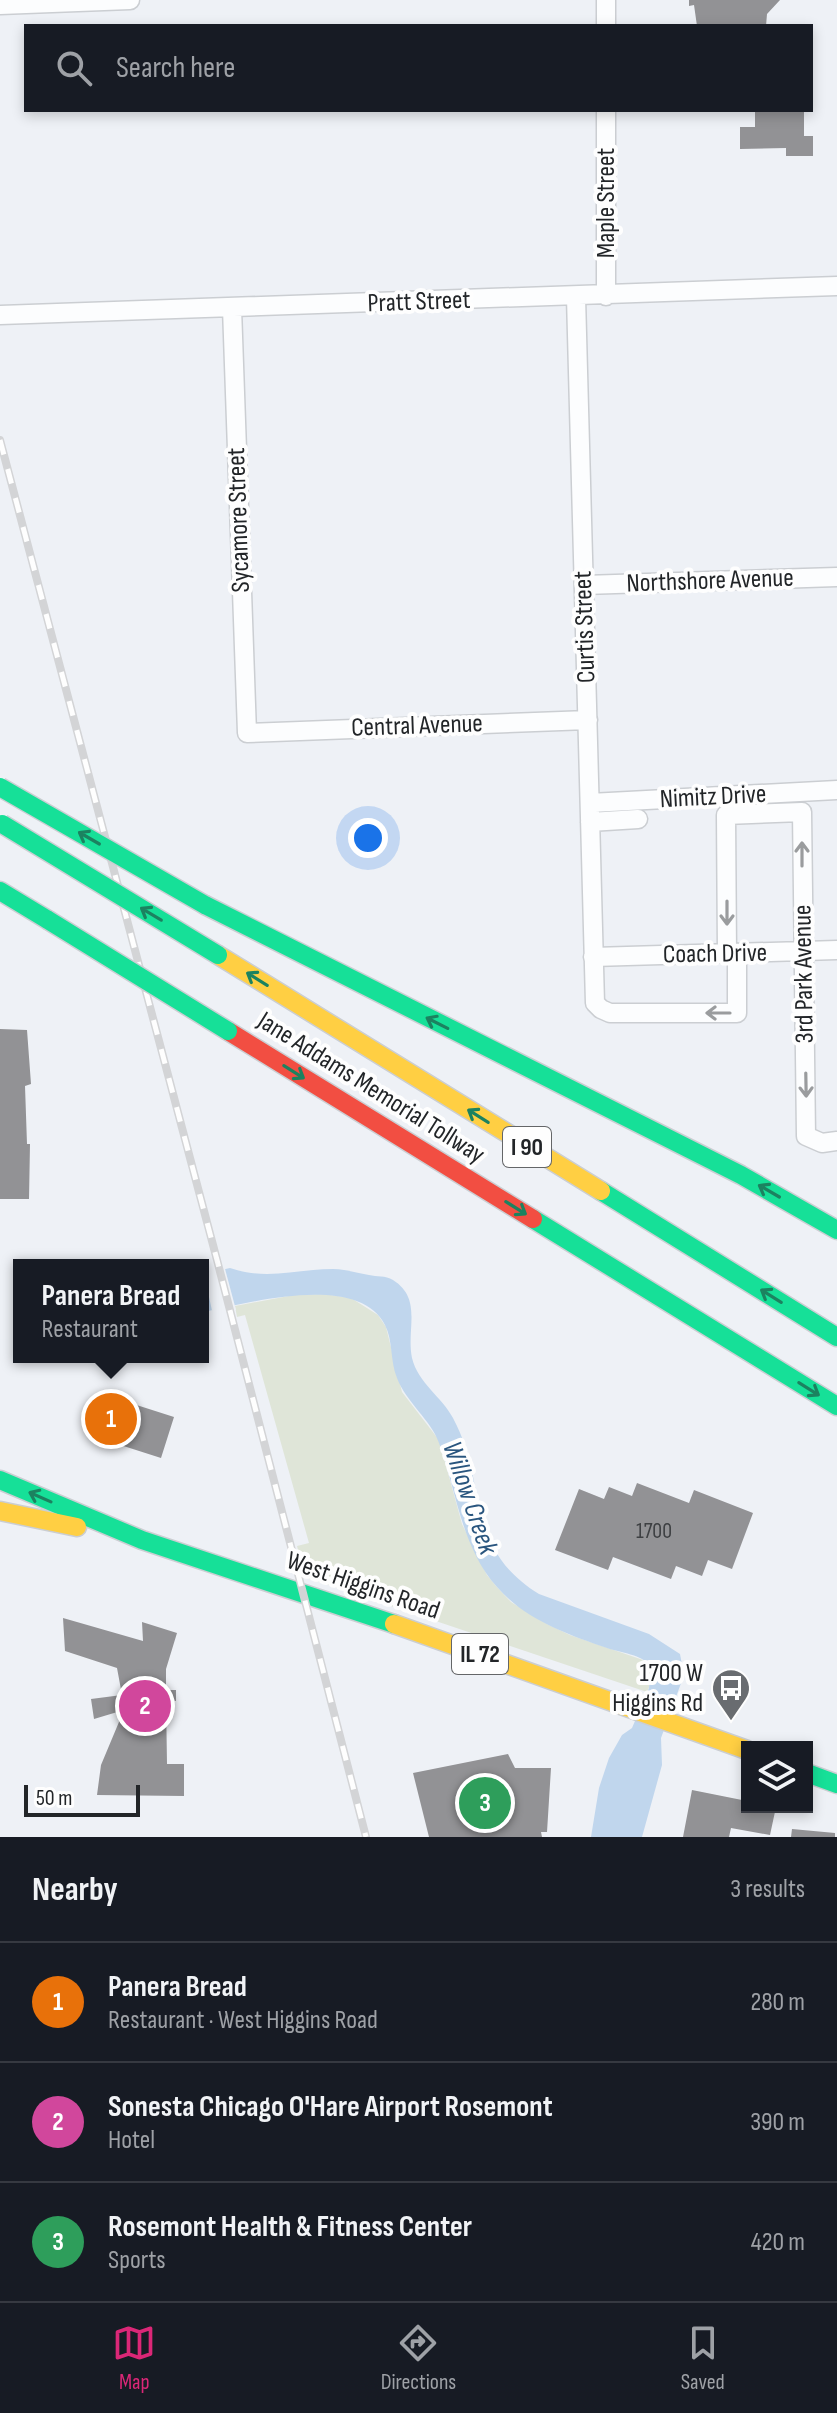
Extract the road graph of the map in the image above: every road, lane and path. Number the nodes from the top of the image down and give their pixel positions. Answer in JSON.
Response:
{"nodes":[{"id":1,"x":130,"y":0,"type":"edge"},
{"id":2,"x":606,"y":0,"type":"edge"},
{"id":3,"x":0,"y":5,"type":"edge"},
{"id":4,"x":606,"y":24,"type":"edge"},
{"id":5,"x":606,"y":112,"type":"edge"},
{"id":6,"x":837,"y":286,"type":"edge"},
{"id":7,"x":606,"y":296,"type":"junction"},
{"id":8,"x":576,"y":297,"type":"junction"},
{"id":9,"x":232,"y":308,"type":"junction"},
{"id":10,"x":1,"y":311,"type":"edge"},
{"id":11,"x":837,"y":577,"type":"edge"},
{"id":12,"x":584,"y":585,"type":"junction"},
{"id":13,"x":588,"y":720,"type":"junction"},
{"id":14,"x":247,"y":733,"type":"joint"},
{"id":15,"x":0,"y":787,"type":"edge"},
{"id":16,"x":837,"y":790,"type":"edge"},
{"id":17,"x":590,"y":813,"type":"junction"},
{"id":18,"x":638,"y":819,"type":"dead end"},
{"id":19,"x":1,"y":823,"type":"edge"},
{"id":20,"x":0,"y":891,"type":"edge"},
{"id":21,"x":837,"y":950,"type":"edge"},
{"id":22,"x":803,"y":951,"type":"junction"},
{"id":23,"x":732,"y":954,"type":"junction"},
{"id":24,"x":593,"y":957,"type":"junction"},
{"id":25,"x":837,"y":1141,"type":"edge"},
{"id":26,"x":837,"y":1230,"type":"edge"},
{"id":27,"x":837,"y":1337,"type":"edge"},
{"id":28,"x":837,"y":1406,"type":"edge"},
{"id":29,"x":0,"y":1480,"type":"edge"},
{"id":30,"x":0,"y":1511,"type":"edge"},
{"id":31,"x":142,"y":1540,"type":"junction"},
{"id":32,"x":741,"y":1748,"type":"edge"},
{"id":33,"x":813,"y":1775,"type":"edge"},
{"id":34,"x":837,"y":1784,"type":"edge"}],
"edges":[{"from":1,"to":3,"type":"street"},
{"from":2,"to":4,"type":"street"},
{"from":5,"to":7,"type":"street","name":"Maple Street"},
{"from":6,"to":7,"type":"street","name":"Pratt Street"},
{"from":7,"to":8,"type":"street","name":"Pratt Street"},
{"from":8,"to":9,"type":"street","name":"Pratt Street"},
{"from":8,"to":12,"type":"street","name":"Curtis Street"},
{"from":9,"to":10,"type":"street","name":"Pratt Street"},
{"from":9,"to":14,"type":"street","name":"Sycamore Street"},
{"from":11,"to":12,"type":"street","name":"Northshore Avenue"},
{"from":12,"to":13,"type":"street","name":"Curtis Street"},
{"from":13,"to":14,"type":"street","name":"Central Avenue"},
{"from":13,"to":17,"type":"street","name":"Curtis Street"},
{"from":26,"to":15,"type":"main road","one_way":true,"bridge":true},
{"from":16,"to":17,"type":"street","name":"Nimitz Drive"},
{"from":17,"to":18,"type":"street"},
{"from":17,"to":24,"type":"street","name":"Curtis Street"},
{"from":27,"to":19,"type":"main road","name":"Jane Addams Memorial Tollway","number":"I 90","one_way":true,"bridge":true},
{"from":20,"to":28,"type":"main road","name":"Jane Addams Memorial Tollway","number":"I 90","one_way":true,"bridge":true},
{"from":21,"to":22,"type":"street","name":"Coach Drive"},
{"from":22,"to":23,"type":"street","name":"Coach Drive"},
{"from":22,"to":23,"type":"street","name":"3rd Park Avenue","one_way":true},
{"from":22,"to":25,"type":"street","name":"3rd Park Avenue","one_way":true},
{"from":23,"to":24,"type":"street","name":"Coach Drive"},
{"from":23,"to":24,"type":"street","name":"Curtis Street","one_way":true},
{"from":31,"to":29,"type":"main road","name":"West Higgins Road","number":"IL 72","one_way":true},
{"from":30,"to":31,"type":"main road","name":"West Higgins Road","number":"IL 72"},
{"from":31,"to":32,"type":"main road","name":"West Higgins Road","number":"IL 72"},
{"from":33,"to":34,"type":"main road"}]}
